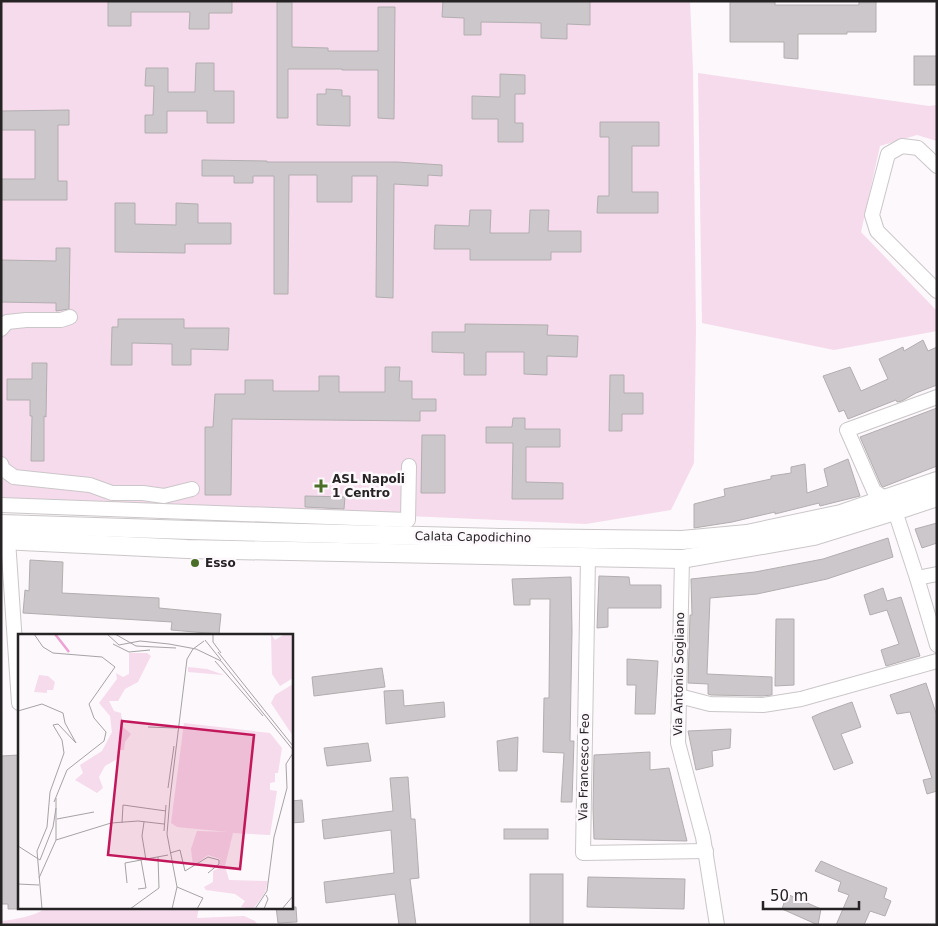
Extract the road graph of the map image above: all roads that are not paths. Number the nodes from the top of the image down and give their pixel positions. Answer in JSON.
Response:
{"nodes":[{"id":1,"x":937,"y":166,"type":"edge"},
{"id":2,"x":937,"y":291,"type":"edge"},
{"id":3,"x":70,"y":317,"type":"dead end"},
{"id":4,"x":1,"y":329,"type":"edge"},
{"id":5,"x":937,"y":397,"type":"edge"},
{"id":6,"x":1,"y":464,"type":"edge"},
{"id":7,"x":409,"y":466,"type":"dead end"},
{"id":8,"x":937,"y":481,"type":"edge"},
{"id":9,"x":192,"y":489,"type":"dead end"},
{"id":10,"x":937,"y":497,"type":"edge"},
{"id":11,"x":1,"y":505,"type":"edge"},
{"id":12,"x":890,"y":505,"type":"junction"},
{"id":13,"x":5,"y":532,"type":"edge"},
{"id":14,"x":682,"y":540,"type":"junction"},
{"id":15,"x":588,"y":557,"type":"junction"},
{"id":16,"x":682,"y":559,"type":"junction"},
{"id":17,"x":937,"y":574,"type":"edge"},
{"id":18,"x":917,"y":578,"type":"junction"},
{"id":19,"x":937,"y":645,"type":"edge"},
{"id":20,"x":937,"y":661,"type":"edge"},
{"id":21,"x":18,"y":691,"type":"edge"},
{"id":22,"x":679,"y":696,"type":"junction"},
{"id":23,"x":706,"y":851,"type":"junction"},
{"id":24,"x":717,"y":925,"type":"edge"}],
"edges":[{"from":1,"to":2,"type":"street"},
{"from":3,"to":4,"type":"street"},
{"from":5,"to":12,"type":"street"},
{"from":6,"to":9,"type":"street"},
{"from":7,"to":11,"type":"street"},
{"from":8,"to":12,"type":"main road","name":"Calata Capodichino"},
{"from":10,"to":12,"type":"main road","name":"Calata Capodichino"},
{"from":12,"to":14,"type":"main road","name":"Calata Capodichino"},
{"from":12,"to":16,"type":"main road","name":"Calata Capodichino"},
{"from":12,"to":18,"type":"street"},
{"from":13,"to":14,"type":"main road","name":"Calata Capodichino"},
{"from":13,"to":15,"type":"main road","name":"Calata Capodichino"},
{"from":13,"to":21,"type":"street"},
{"from":14,"to":16,"type":"main road","name":"Via Antonio Sogliano"},
{"from":15,"to":16,"type":"main road","name":"Calata Capodichino"},
{"from":15,"to":23,"type":"street","name":"Via Francesco Feo"},
{"from":16,"to":22,"type":"street","name":"Via Antonio Sogliano"},
{"from":17,"to":18,"type":"street"},
{"from":18,"to":19,"type":"street"},
{"from":20,"to":22,"type":"street"},
{"from":22,"to":23,"type":"street","name":"Via Antonio Sogliano"},
{"from":23,"to":24,"type":"street","name":"Via Antonio Sogliano"}]}
